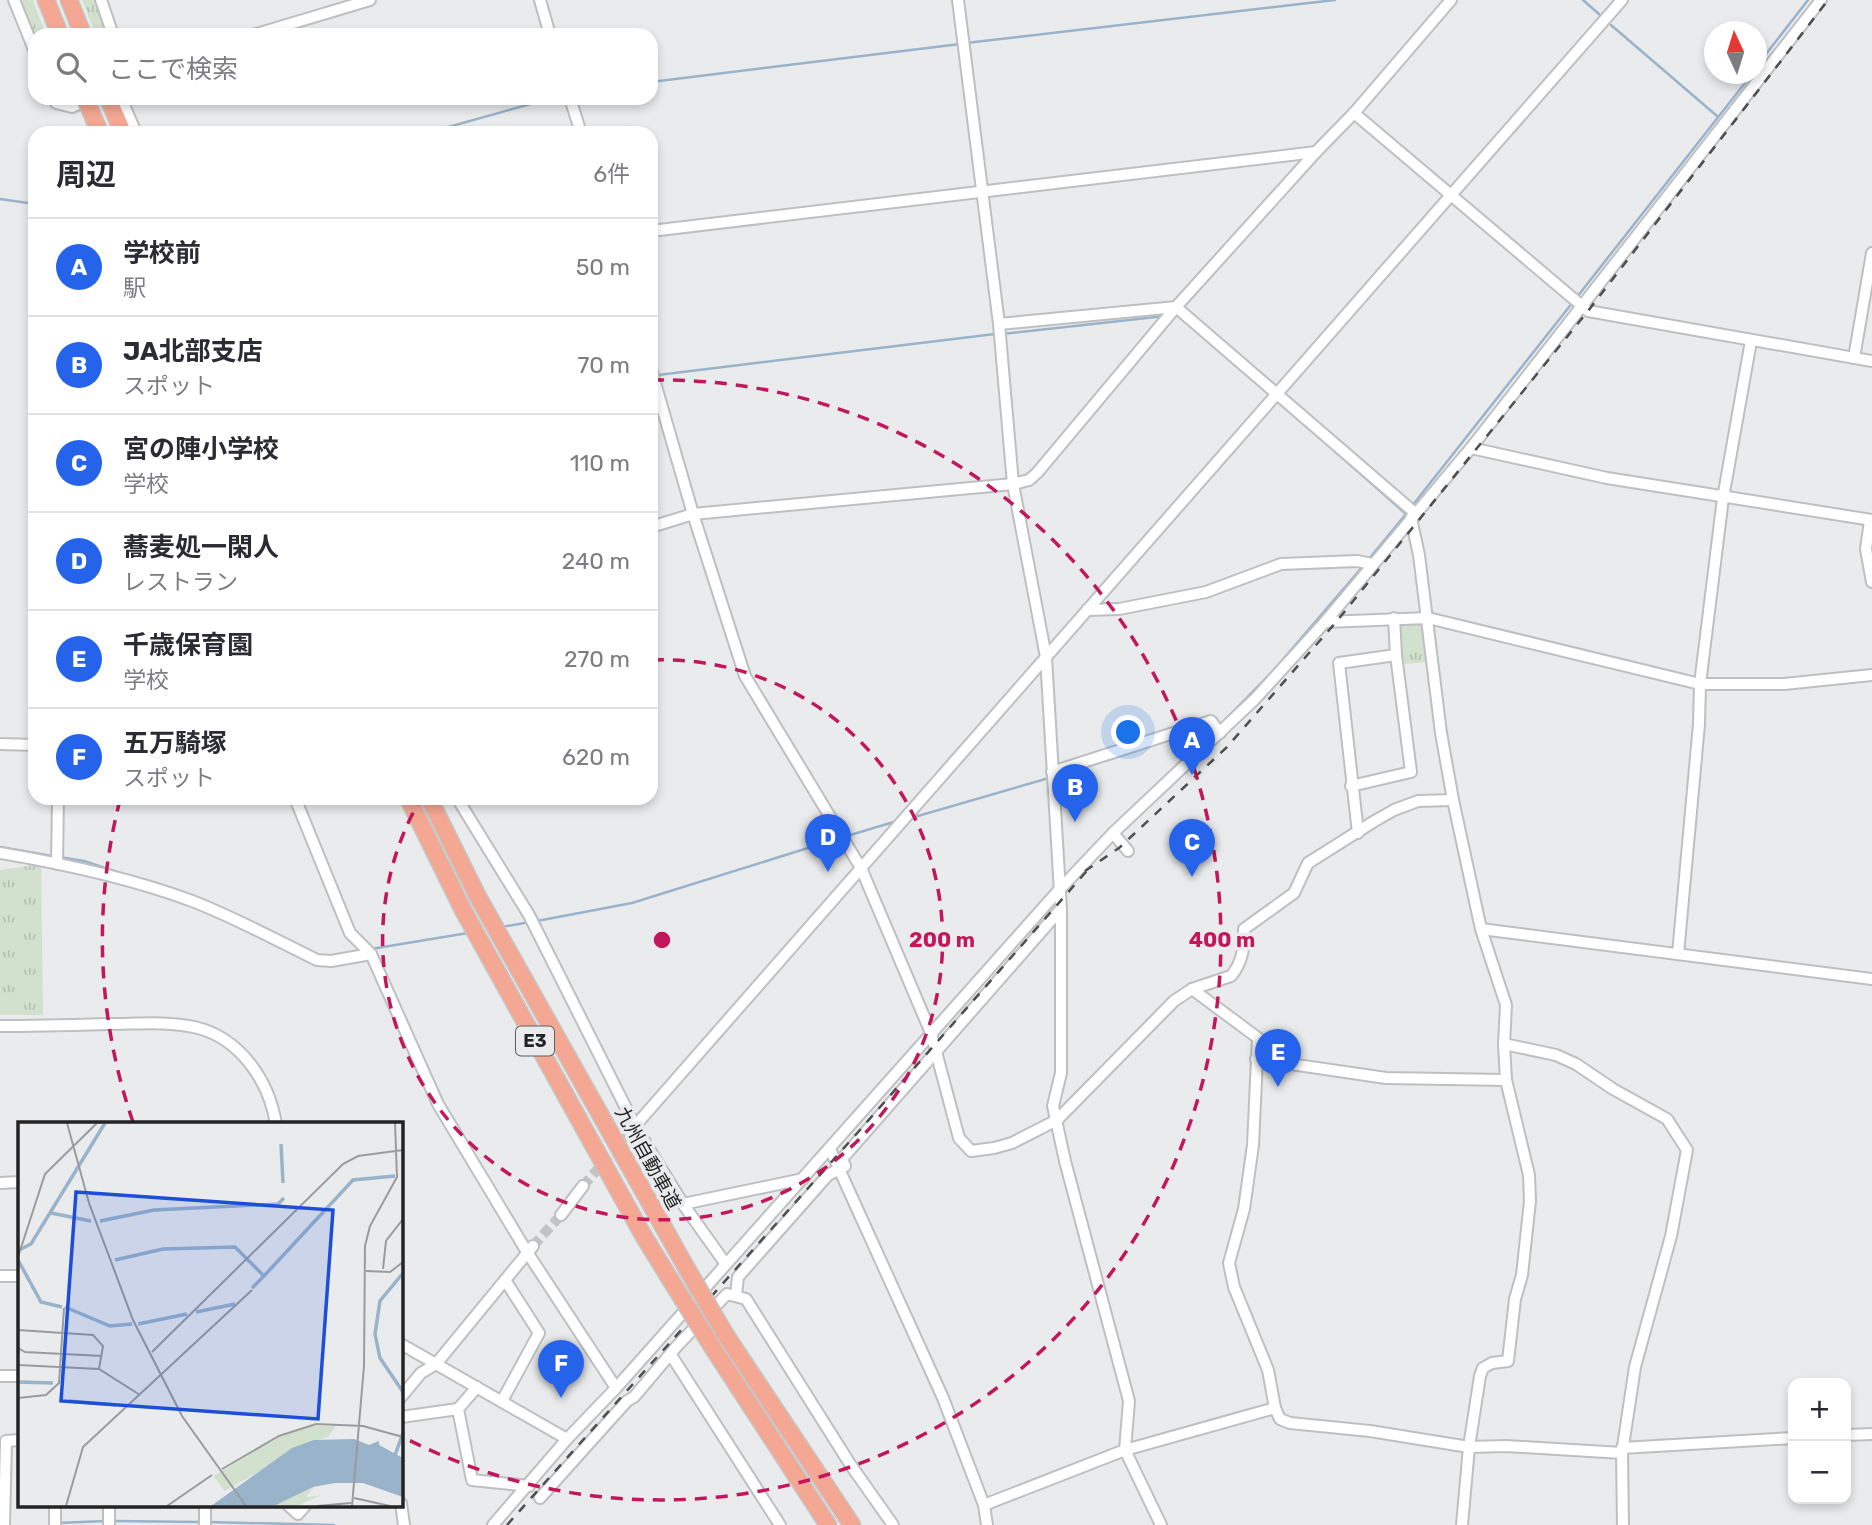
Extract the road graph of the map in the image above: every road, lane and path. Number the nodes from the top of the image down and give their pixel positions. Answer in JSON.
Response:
{"nodes":[{"id":1,"x":14,"y":0,"type":"edge"},
{"id":2,"x":47,"y":0,"type":"edge"},
{"id":3,"x":69,"y":0,"type":"edge"},
{"id":4,"x":101,"y":0,"type":"edge"},
{"id":5,"x":370,"y":0,"type":"edge"},
{"id":6,"x":540,"y":0,"type":"edge"},
{"id":7,"x":958,"y":0,"type":"edge"},
{"id":8,"x":1451,"y":0,"type":"edge"},
{"id":9,"x":1622,"y":0,"type":"edge"},
{"id":10,"x":1821,"y":0,"type":"edge"},
{"id":11,"x":57,"y":28,"type":"edge"},
{"id":12,"x":80,"y":28,"type":"edge"},
{"id":13,"x":111,"y":28,"type":"edge"},
{"id":14,"x":276,"y":28,"type":"edge"},
{"id":15,"x":548,"y":28,"type":"edge"},
{"id":16,"x":28,"y":35,"type":"edge"},
{"id":17,"x":88,"y":105,"type":"edge"},
{"id":18,"x":111,"y":105,"type":"edge"},
{"id":19,"x":124,"y":105,"type":"edge"},
{"id":20,"x":572,"y":105,"type":"edge"},
{"id":21,"x":1354,"y":113,"type":"junction"},
{"id":22,"x":97,"y":126,"type":"edge"},
{"id":23,"x":120,"y":126,"type":"edge"},
{"id":24,"x":133,"y":126,"type":"edge"},
{"id":25,"x":579,"y":126,"type":"edge"},
{"id":26,"x":1316,"y":152,"type":"junction"},
{"id":27,"x":984,"y":191,"type":"junction"},
{"id":28,"x":1452,"y":194,"type":"junction"},
{"id":29,"x":658,"y":230,"type":"edge"},
{"id":30,"x":1872,"y":253,"type":"edge"},
{"id":31,"x":1176,"y":307,"type":"junction"},
{"id":32,"x":1582,"y":308,"type":"junction"},
{"id":33,"x":999,"y":324,"type":"junction"},
{"id":34,"x":1751,"y":341,"type":"junction"},
{"id":35,"x":1854,"y":358,"type":"junction"},
{"id":36,"x":1872,"y":361,"type":"edge"},
{"id":37,"x":658,"y":393,"type":"edge"},
{"id":38,"x":1276,"y":393,"type":"junction"},
{"id":39,"x":1471,"y":448,"type":"junction"},
{"id":40,"x":1013,"y":484,"type":"junction"},
{"id":41,"x":1723,"y":498,"type":"junction"},
{"id":42,"x":693,"y":514,"type":"junction"},
{"id":43,"x":1413,"y":515,"type":"junction"},
{"id":44,"x":1871,"y":520,"type":"edge"},
{"id":45,"x":658,"y":525,"type":"edge"},
{"id":46,"x":1371,"y":564,"type":"junction"},
{"id":47,"x":1872,"y":582,"type":"edge"},
{"id":48,"x":1087,"y":610,"type":"junction"},
{"id":49,"x":1394,"y":618,"type":"junction"},
{"id":50,"x":1428,"y":618,"type":"junction"},
{"id":51,"x":1325,"y":622,"type":"junction"},
{"id":52,"x":1396,"y":655,"type":"junction"},
{"id":53,"x":1046,"y":657,"type":"junction"},
{"id":54,"x":1872,"y":675,"type":"edge"},
{"id":55,"x":1700,"y":684,"type":"junction"},
{"id":56,"x":1220,"y":733,"type":"junction"},
{"id":57,"x":0,"y":744,"type":"edge"},
{"id":58,"x":28,"y":745,"type":"edge"},
{"id":59,"x":1052,"y":772,"type":"junction"},
{"id":60,"x":1352,"y":786,"type":"junction"},
{"id":61,"x":1453,"y":800,"type":"junction"},
{"id":62,"x":58,"y":805,"type":"edge"},
{"id":63,"x":298,"y":805,"type":"edge"},
{"id":64,"x":411,"y":805,"type":"edge"},
{"id":65,"x":432,"y":805,"type":"edge"},
{"id":66,"x":461,"y":805,"type":"edge"},
{"id":67,"x":1112,"y":833,"type":"junction"},
{"id":68,"x":1358,"y":833,"type":"junction"},
{"id":69,"x":1128,"y":851,"type":"dead end"},
{"id":70,"x":0,"y":853,"type":"edge"},
{"id":71,"x":57,"y":864,"type":"junction"},
{"id":72,"x":861,"y":868,"type":"junction"},
{"id":73,"x":1059,"y":890,"type":"junction"},
{"id":74,"x":1061,"y":909,"type":"junction"},
{"id":75,"x":1481,"y":929,"type":"junction"},
{"id":76,"x":371,"y":954,"type":"junction"},
{"id":77,"x":1678,"y":954,"type":"junction"},
{"id":78,"x":1872,"y":979,"type":"edge"},
{"id":79,"x":1192,"y":989,"type":"junction"},
{"id":80,"x":0,"y":1026,"type":"edge"},
{"id":81,"x":931,"y":1033,"type":"junction"},
{"id":82,"x":1504,"y":1044,"type":"junction"},
{"id":83,"x":936,"y":1054,"type":"junction"},
{"id":84,"x":1256,"y":1059,"type":"junction"},
{"id":85,"x":1506,"y":1080,"type":"junction"},
{"id":86,"x":1057,"y":1120,"type":"junction"},
{"id":87,"x":276,"y":1122,"type":"edge"},
{"id":88,"x":635,"y":1126,"type":"junction"},
{"id":89,"x":830,"y":1149,"type":"junction"},
{"id":90,"x":839,"y":1170,"type":"junction"},
{"id":91,"x":803,"y":1179,"type":"junction"},
{"id":92,"x":18,"y":1182,"type":"edge"},
{"id":93,"x":0,"y":1183,"type":"edge"},
{"id":94,"x":583,"y":1186,"type":"tunnel mouth"},
{"id":95,"x":683,"y":1204,"type":"junction"},
{"id":96,"x":561,"y":1215,"type":"tunnel mouth"},
{"id":97,"x":530,"y":1249,"type":"junction"},
{"id":98,"x":725,"y":1263,"type":"junction"},
{"id":99,"x":0,"y":1276,"type":"edge"},
{"id":100,"x":18,"y":1276,"type":"edge"},
{"id":101,"x":505,"y":1280,"type":"junction"},
{"id":102,"x":736,"y":1295,"type":"junction"},
{"id":103,"x":402,"y":1345,"type":"edge"},
{"id":104,"x":671,"y":1355,"type":"junction"},
{"id":105,"x":436,"y":1364,"type":"junction"},
{"id":106,"x":18,"y":1376,"type":"edge"},
{"id":107,"x":0,"y":1377,"type":"edge"},
{"id":108,"x":478,"y":1387,"type":"junction"},
{"id":109,"x":616,"y":1388,"type":"junction"},
{"id":110,"x":402,"y":1396,"type":"edge"},
{"id":111,"x":502,"y":1401,"type":"junction"},
{"id":112,"x":1275,"y":1408,"type":"junction"},
{"id":113,"x":458,"y":1409,"type":"junction"},
{"id":114,"x":402,"y":1417,"type":"edge"},
{"id":115,"x":1872,"y":1434,"type":"edge"},
{"id":116,"x":1851,"y":1436,"type":"edge"},
{"id":117,"x":1788,"y":1438,"type":"edge"},
{"id":118,"x":567,"y":1439,"type":"junction"},
{"id":119,"x":18,"y":1440,"type":"edge"},
{"id":120,"x":1469,"y":1447,"type":"junction"},
{"id":121,"x":1125,"y":1450,"type":"junction"},
{"id":122,"x":1622,"y":1450,"type":"junction"},
{"id":123,"x":529,"y":1486,"type":"junction"},
{"id":124,"x":540,"y":1498,"type":"dead end"},
{"id":125,"x":984,"y":1505,"type":"junction"},
{"id":126,"x":4,"y":1525,"type":"edge"},
{"id":127,"x":493,"y":1525,"type":"edge"},
{"id":128,"x":780,"y":1525,"type":"edge"},
{"id":129,"x":828,"y":1525,"type":"edge"},
{"id":130,"x":852,"y":1525,"type":"edge"},
{"id":131,"x":893,"y":1525,"type":"edge"},
{"id":132,"x":987,"y":1525,"type":"edge"},
{"id":133,"x":1161,"y":1525,"type":"edge"},
{"id":134,"x":1462,"y":1525,"type":"edge"},
{"id":135,"x":1623,"y":1525,"type":"edge"}],
"edges":[{"from":1,"to":16,"type":"street"},
{"from":2,"to":11,"type":"highway"},
{"from":3,"to":12,"type":"highway"},
{"from":4,"to":13,"type":"street"},
{"from":5,"to":14,"type":"street"},
{"from":6,"to":15,"type":"street"},
{"from":7,"to":27,"type":"street"},
{"from":8,"to":21,"type":"street"},
{"from":9,"to":28,"type":"street"},
{"from":10,"to":32,"type":"street"},
{"from":17,"to":22,"type":"highway","bridge":true},
{"from":18,"to":23,"type":"highway"},
{"from":19,"to":24,"type":"street"},
{"from":20,"to":25,"type":"street"},
{"from":21,"to":26,"type":"street"},
{"from":21,"to":28,"type":"street"},
{"from":26,"to":27,"type":"street"},
{"from":26,"to":31,"type":"street"},
{"from":27,"to":29,"type":"street"},
{"from":27,"to":33,"type":"street"},
{"from":28,"to":32,"type":"street"},
{"from":28,"to":38,"type":"street"},
{"from":30,"to":35,"type":"street"},
{"from":31,"to":33,"type":"street"},
{"from":31,"to":38,"type":"street"},
{"from":31,"to":40,"type":"street"},
{"from":32,"to":34,"type":"street"},
{"from":32,"to":39,"type":"street"},
{"from":33,"to":40,"type":"street"},
{"from":34,"to":35,"type":"street"},
{"from":34,"to":41,"type":"street"},
{"from":35,"to":36,"type":"street"},
{"from":37,"to":42,"type":"street"},
{"from":38,"to":43,"type":"street"},
{"from":38,"to":48,"type":"street"},
{"from":39,"to":41,"type":"street"},
{"from":39,"to":43,"type":"street"},
{"from":40,"to":42,"type":"street"},
{"from":40,"to":53,"type":"street"},
{"from":41,"to":44,"type":"street"},
{"from":41,"to":55,"type":"street"},
{"from":42,"to":45,"type":"street"},
{"from":42,"to":72,"type":"street"},
{"from":43,"to":46,"type":"street"},
{"from":43,"to":50,"type":"street"},
{"from":44,"to":47,"type":"street"},
{"from":46,"to":48,"type":"street"},
{"from":46,"to":51,"type":"street"},
{"from":48,"to":53,"type":"street"},
{"from":49,"to":50,"type":"street"},
{"from":49,"to":51,"type":"street"},
{"from":49,"to":52,"type":"street"},
{"from":50,"to":55,"type":"street"},
{"from":50,"to":61,"type":"street"},
{"from":51,"to":56,"type":"street"},
{"from":52,"to":60,"type":"street"},
{"from":52,"to":60,"type":"street"},
{"from":53,"to":59,"type":"street"},
{"from":53,"to":72,"type":"street"},
{"from":54,"to":55,"type":"street"},
{"from":55,"to":77,"type":"street"},
{"from":56,"to":59,"type":"street"},
{"from":56,"to":67,"type":"street"},
{"from":57,"to":58,"type":"street"},
{"from":59,"to":73,"type":"street"},
{"from":60,"to":68,"type":"street"},
{"from":61,"to":68,"type":"street"},
{"from":61,"to":75,"type":"street"},
{"from":62,"to":71,"type":"street"},
{"from":63,"to":76,"type":"street"},
{"from":64,"to":129,"type":"highway","number":"E3","bridge":true},
{"from":65,"to":130,"type":"highway","name":"九州自動車道","number":"E3","bridge":true},
{"from":66,"to":88,"type":"street"},
{"from":67,"to":69,"type":"street"},
{"from":67,"to":73,"type":"street"},
{"from":68,"to":79,"type":"street"},
{"from":70,"to":71,"type":"street"},
{"from":71,"to":76,"type":"street"},
{"from":72,"to":81,"type":"street"},
{"from":72,"to":88,"type":"street"},
{"from":73,"to":74,"type":"street"},
{"from":73,"to":81,"type":"street"},
{"from":74,"to":83,"type":"street"},
{"from":74,"to":86,"type":"street"},
{"from":75,"to":77,"type":"street"},
{"from":75,"to":82,"type":"street"},
{"from":76,"to":97,"type":"street"},
{"from":77,"to":78,"type":"street"},
{"from":79,"to":84,"type":"street"},
{"from":79,"to":86,"type":"street"},
{"from":80,"to":87,"type":"street"},
{"from":81,"to":83,"type":"street"},
{"from":81,"to":89,"type":"street"},
{"from":82,"to":85,"type":"street"},
{"from":82,"to":122,"type":"street"},
{"from":83,"to":86,"type":"street"},
{"from":83,"to":90,"type":"street"},
{"from":84,"to":85,"type":"street"},
{"from":84,"to":112,"type":"street"},
{"from":85,"to":120,"type":"street"},
{"from":86,"to":121,"type":"street"},
{"from":88,"to":95,"type":"street"},
{"from":89,"to":90,"type":"street"},
{"from":89,"to":91,"type":"street"},
{"from":90,"to":102,"type":"street"},
{"from":90,"to":125,"type":"street"},
{"from":91,"to":95,"type":"street"},
{"from":91,"to":98,"type":"street"},
{"from":92,"to":93,"type":"street"},
{"from":94,"to":96,"type":"street"},
{"from":95,"to":98,"type":"street"},
{"from":97,"to":101,"type":"street"},
{"from":97,"to":109,"type":"street"},
{"from":98,"to":109,"type":"street"},
{"from":99,"to":100,"type":"street"},
{"from":101,"to":105,"type":"street"},
{"from":101,"to":111,"type":"street"},
{"from":102,"to":104,"type":"street"},
{"from":102,"to":131,"type":"street"},
{"from":103,"to":105,"type":"street"},
{"from":104,"to":124,"type":"street"},
{"from":104,"to":128,"type":"street"},
{"from":105,"to":108,"type":"street"},
{"from":105,"to":110,"type":"street"},
{"from":106,"to":107,"type":"street"},
{"from":108,"to":111,"type":"street"},
{"from":108,"to":113,"type":"street"},
{"from":109,"to":118,"type":"street"},
{"from":111,"to":118,"type":"street"},
{"from":112,"to":120,"type":"street"},
{"from":112,"to":121,"type":"street"},
{"from":113,"to":114,"type":"street"},
{"from":113,"to":123,"type":"street"},
{"from":115,"to":116,"type":"street"},
{"from":117,"to":122,"type":"street"},
{"from":118,"to":123,"type":"street"},
{"from":119,"to":126,"type":"street"},
{"from":120,"to":122,"type":"street"},
{"from":120,"to":134,"type":"street"},
{"from":121,"to":125,"type":"street"},
{"from":121,"to":133,"type":"street"},
{"from":122,"to":135,"type":"street"},
{"from":123,"to":127,"type":"street"},
{"from":125,"to":132,"type":"street"}]}
